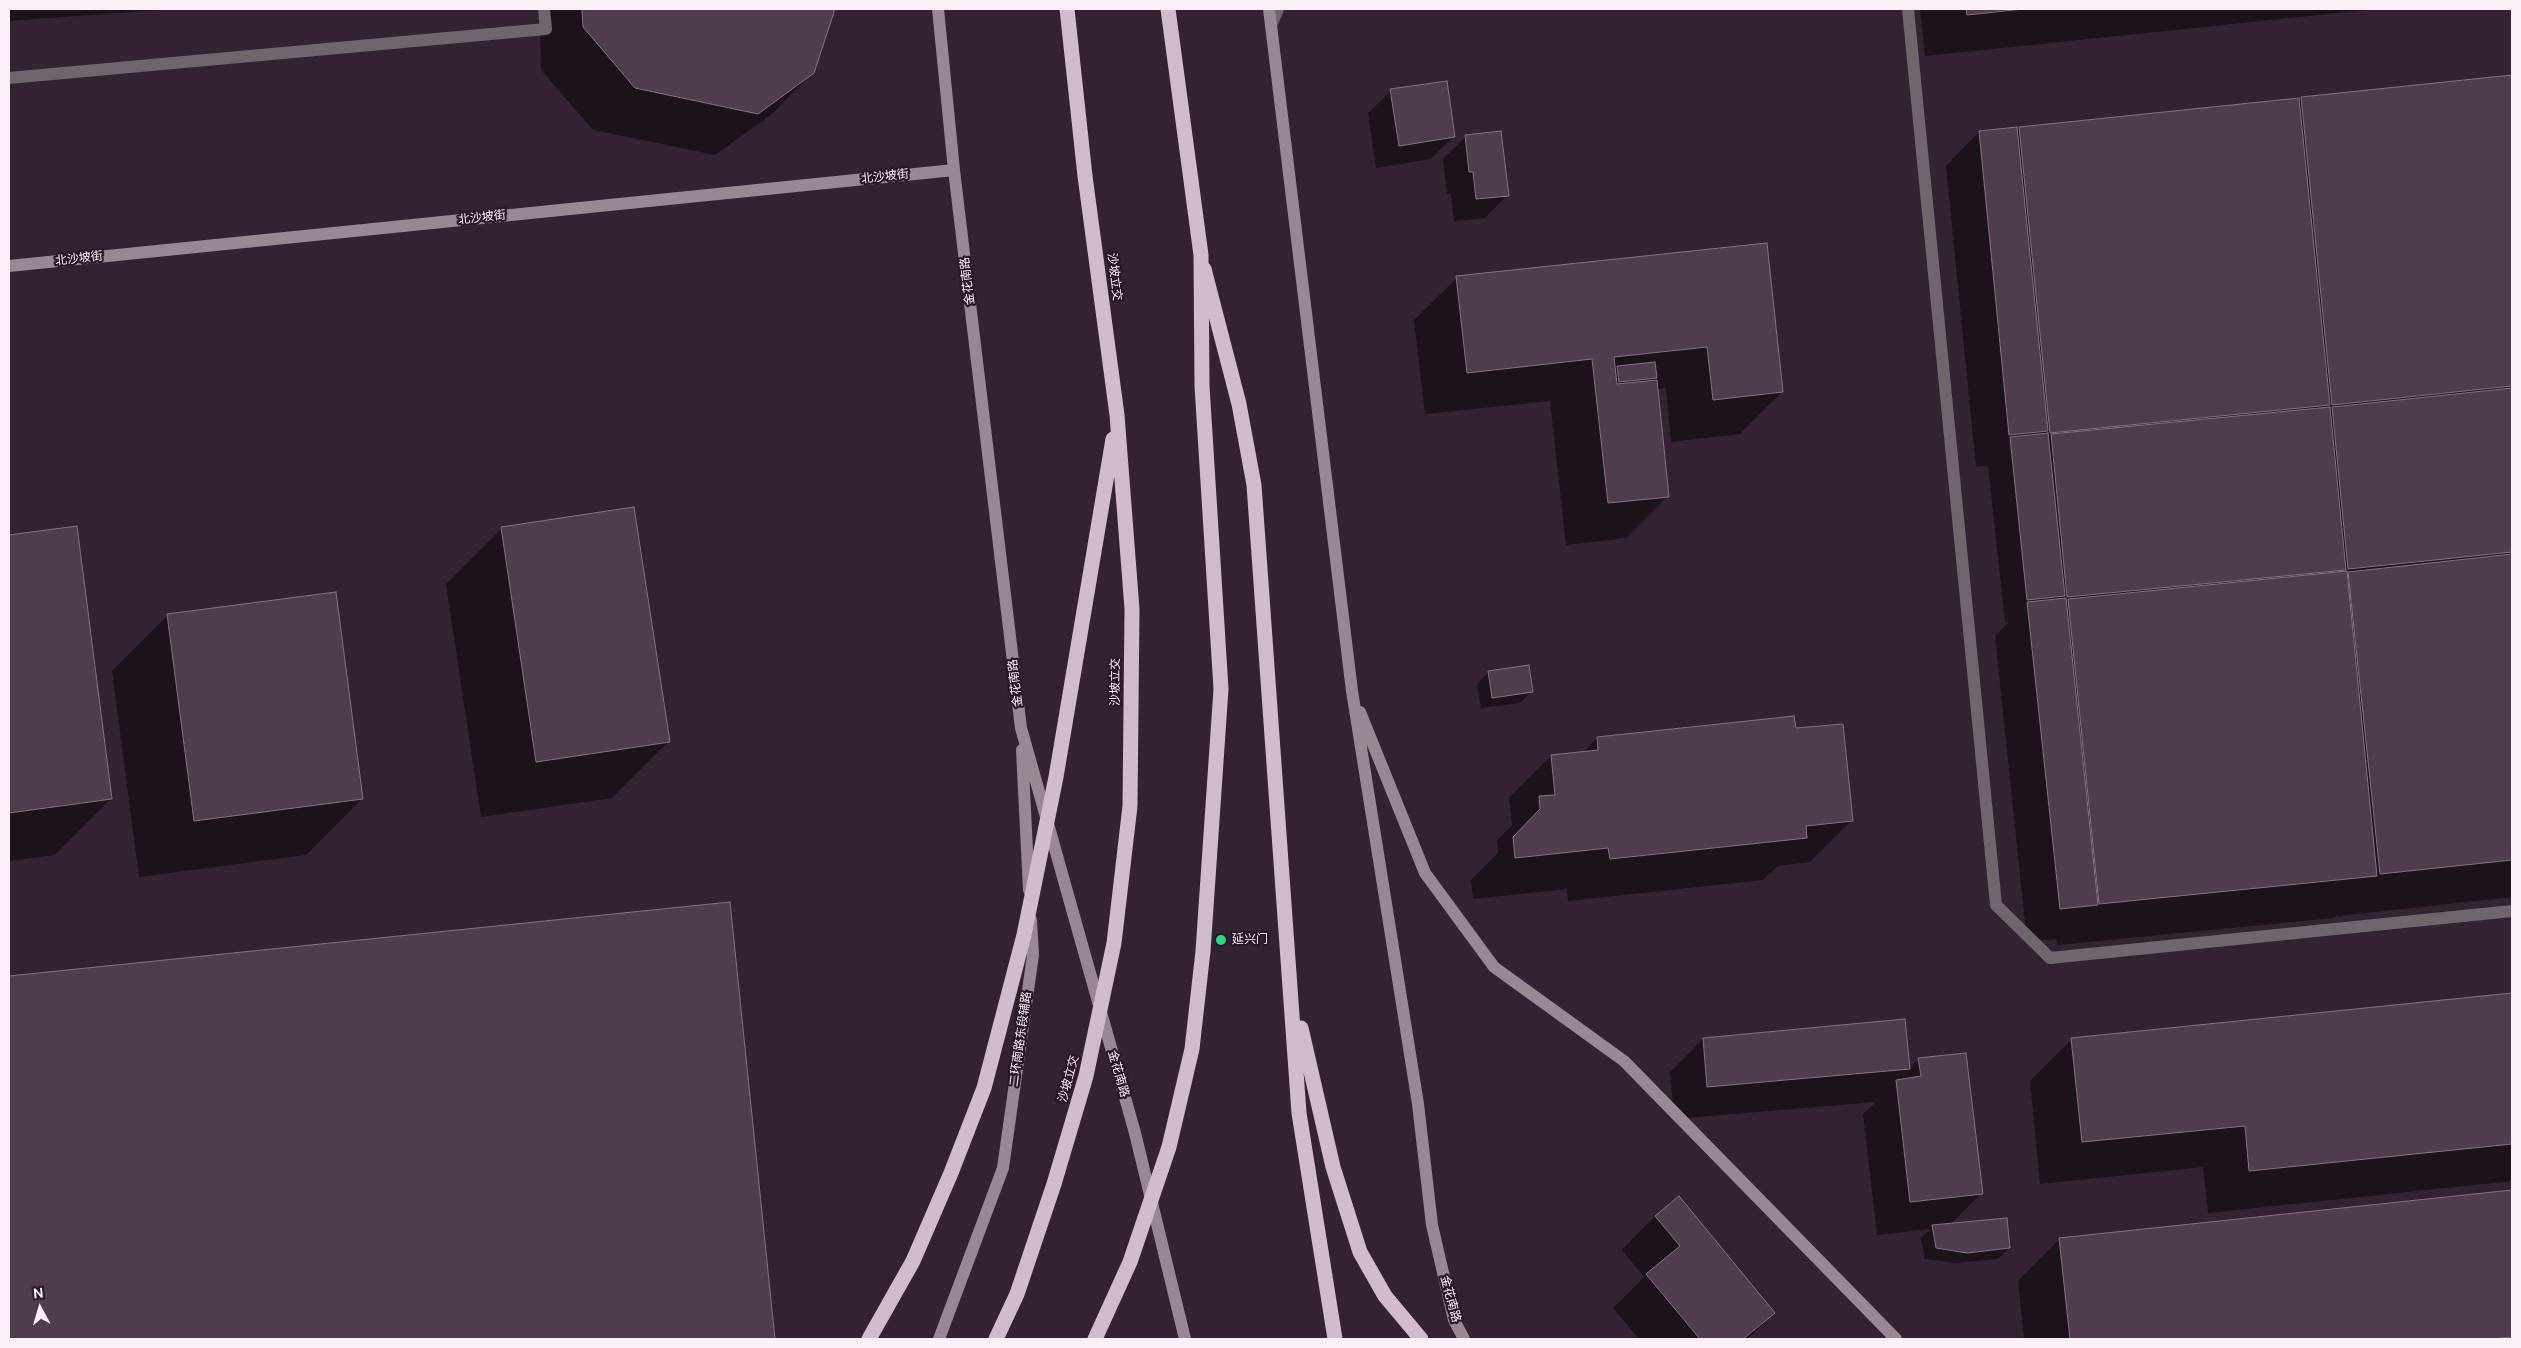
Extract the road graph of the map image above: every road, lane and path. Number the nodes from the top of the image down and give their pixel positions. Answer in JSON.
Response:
{"nodes":[{"id":1,"x":544,"y":9,"type":"edge"},
{"id":2,"x":938,"y":9,"type":"edge"},
{"id":3,"x":1067,"y":9,"type":"edge"},
{"id":4,"x":1168,"y":9,"type":"edge"},
{"id":5,"x":1269,"y":9,"type":"edge"},
{"id":6,"x":1278,"y":9,"type":"edge"},
{"id":7,"x":1908,"y":9,"type":"edge"},
{"id":8,"x":1271,"y":24,"type":"junction"},
{"id":9,"x":9,"y":78,"type":"edge"},
{"id":10,"x":954,"y":170,"type":"junction"},
{"id":11,"x":1200,"y":255,"type":"junction"},
{"id":12,"x":9,"y":266,"type":"edge"},
{"id":13,"x":1117,"y":415,"type":"junction"},
{"id":14,"x":1352,"y":691,"type":"junction"},
{"id":15,"x":1021,"y":728,"type":"junction"},
{"id":16,"x":2512,"y":911,"type":"edge"},
{"id":17,"x":1292,"y":985,"type":"junction"},
{"id":18,"x":869,"y":1339,"type":"edge"},
{"id":19,"x":940,"y":1339,"type":"edge"},
{"id":20,"x":996,"y":1339,"type":"edge"},
{"id":21,"x":1095,"y":1339,"type":"edge"},
{"id":22,"x":1184,"y":1339,"type":"edge"},
{"id":23,"x":1335,"y":1339,"type":"edge"},
{"id":24,"x":1420,"y":1339,"type":"edge"},
{"id":25,"x":1464,"y":1339,"type":"edge"},
{"id":26,"x":1896,"y":1339,"type":"edge"}],
"edges":[{"from":1,"to":9,"type":"street"},
{"from":2,"to":10,"type":"main road","name":"金花南路"},
{"from":3,"to":13,"type":"highway","name":"沙坡立交","bridge":true},
{"from":4,"to":11,"type":"highway","bridge":true},
{"from":5,"to":8,"type":"main road","name":"金花南路"},
{"from":6,"to":8,"type":"street"},
{"from":7,"to":16,"type":"street"},
{"from":8,"to":14,"type":"main road","name":"金花南路"},
{"from":10,"to":12,"type":"main road","name":"北沙坡街"},
{"from":10,"to":15,"type":"main road","name":"金花南路"},
{"from":11,"to":17,"type":"highway","bridge":true},
{"from":11,"to":21,"type":"highway","bridge":true},
{"from":13,"to":18,"type":"highway","bridge":true},
{"from":13,"to":20,"type":"highway","name":"沙坡立交","bridge":true},
{"from":14,"to":25,"type":"main road","name":"金花南路"},
{"from":14,"to":26,"type":"main road"},
{"from":15,"to":19,"type":"main road","name":"二环南路东段辅路"},
{"from":15,"to":22,"type":"main road","name":"金花南路"},
{"from":17,"to":23,"type":"highway"},
{"from":17,"to":24,"type":"highway"}]}
